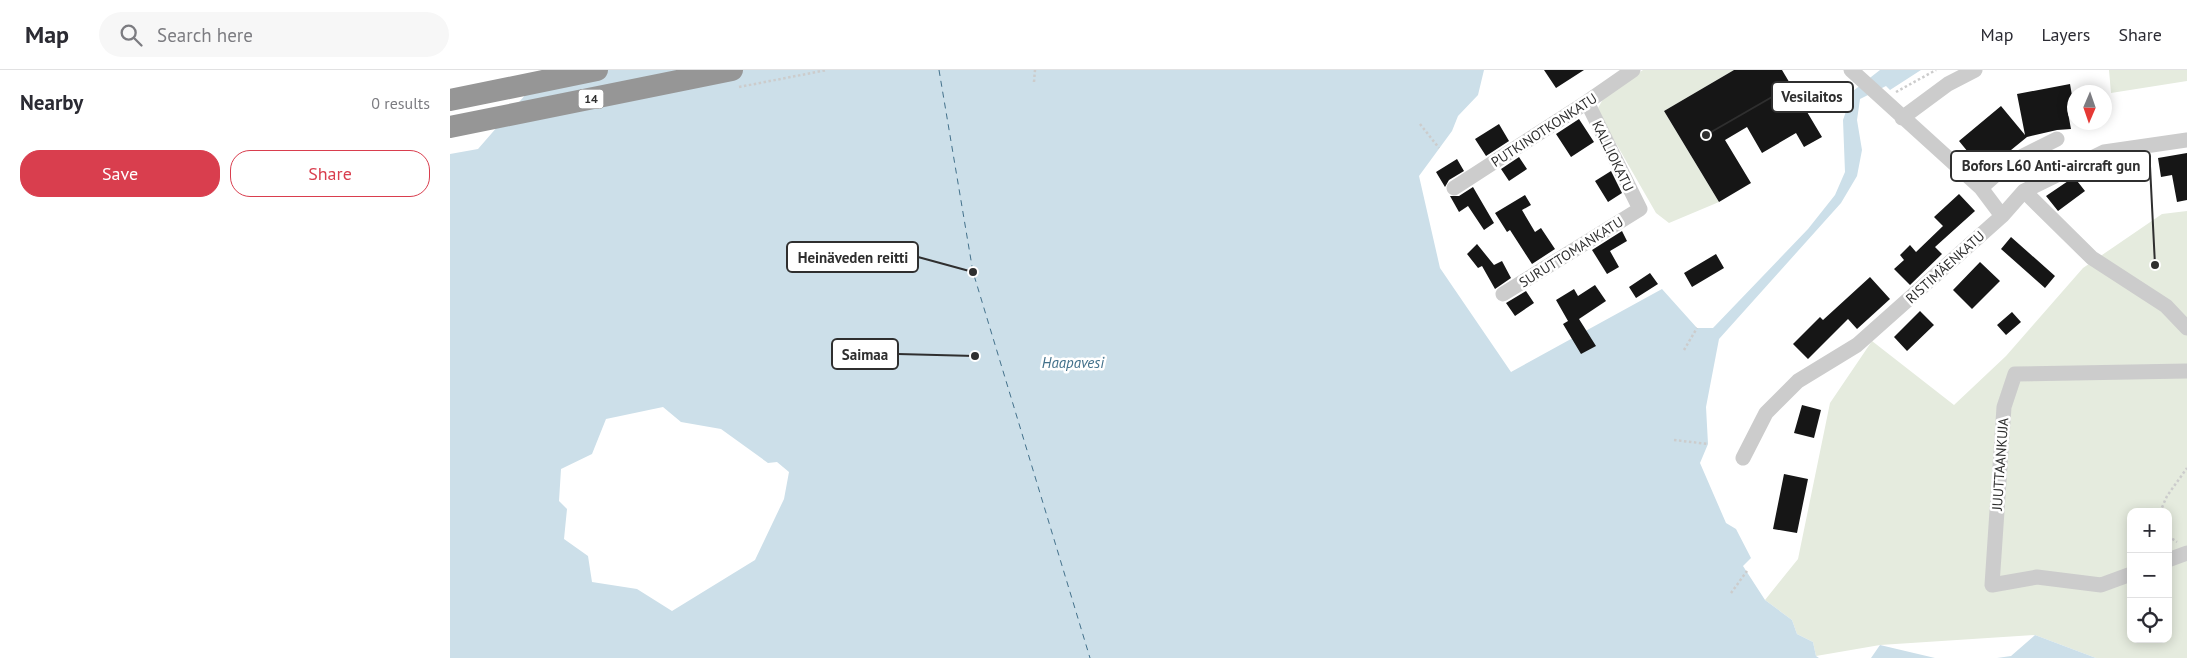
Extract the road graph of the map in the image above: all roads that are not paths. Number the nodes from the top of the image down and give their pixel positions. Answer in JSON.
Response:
{"nodes":[{"id":1,"x":597,"y":70,"type":"edge"},
{"id":2,"x":732,"y":70,"type":"edge"},
{"id":3,"x":1633,"y":70,"type":"edge"},
{"id":4,"x":1975,"y":70,"type":"edge"},
{"id":5,"x":1854,"y":73,"type":"edge"},
{"id":6,"x":450,"y":100,"type":"edge"},
{"id":7,"x":1587,"y":102,"type":"junction"},
{"id":8,"x":1902,"y":118,"type":"junction"},
{"id":9,"x":450,"y":127,"type":"edge"},
{"id":10,"x":2057,"y":139,"type":"dead end"},
{"id":11,"x":2187,"y":140,"type":"edge"},
{"id":12,"x":1454,"y":188,"type":"dead end"},
{"id":13,"x":1981,"y":188,"type":"junction"},
{"id":14,"x":2024,"y":191,"type":"junction"},
{"id":15,"x":1640,"y":209,"type":"joint"},
{"id":16,"x":2002,"y":216,"type":"junction"},
{"id":17,"x":1503,"y":294,"type":"dead end"},
{"id":18,"x":2187,"y":328,"type":"edge"},
{"id":19,"x":2187,"y":371,"type":"edge"},
{"id":20,"x":1743,"y":458,"type":"dead end"},
{"id":21,"x":2187,"y":553,"type":"edge"},
{"id":22,"x":2172,"y":559,"type":"edge"},
{"id":23,"x":2127,"y":575,"type":"edge"}],
"edges":[{"from":1,"to":6,"type":"highway","number":"14"},
{"from":2,"to":9,"type":"highway","number":"14"},
{"from":3,"to":7,"type":"street","name":"PUTKINOTKONKATU"},
{"from":4,"to":8,"type":"street"},
{"from":5,"to":8,"type":"street"},
{"from":7,"to":12,"type":"street","name":"PUTKINOTKONKATU"},
{"from":7,"to":15,"type":"street","name":"KALLIOKATU"},
{"from":8,"to":13,"type":"street"},
{"from":10,"to":13,"type":"street"},
{"from":11,"to":14,"type":"street","name":"RISTIMÄENKATU"},
{"from":13,"to":16,"type":"street"},
{"from":14,"to":16,"type":"street","name":"RISTIMÄENKATU"},
{"from":14,"to":18,"type":"street"},
{"from":15,"to":17,"type":"street","name":"SURUTTOMANKATU"},
{"from":16,"to":20,"type":"street","name":"RISTIMÄENKATU"},
{"from":19,"to":23,"type":"street","name":"JUUTTAANKUJA"},
{"from":21,"to":22,"type":"street"}]}
